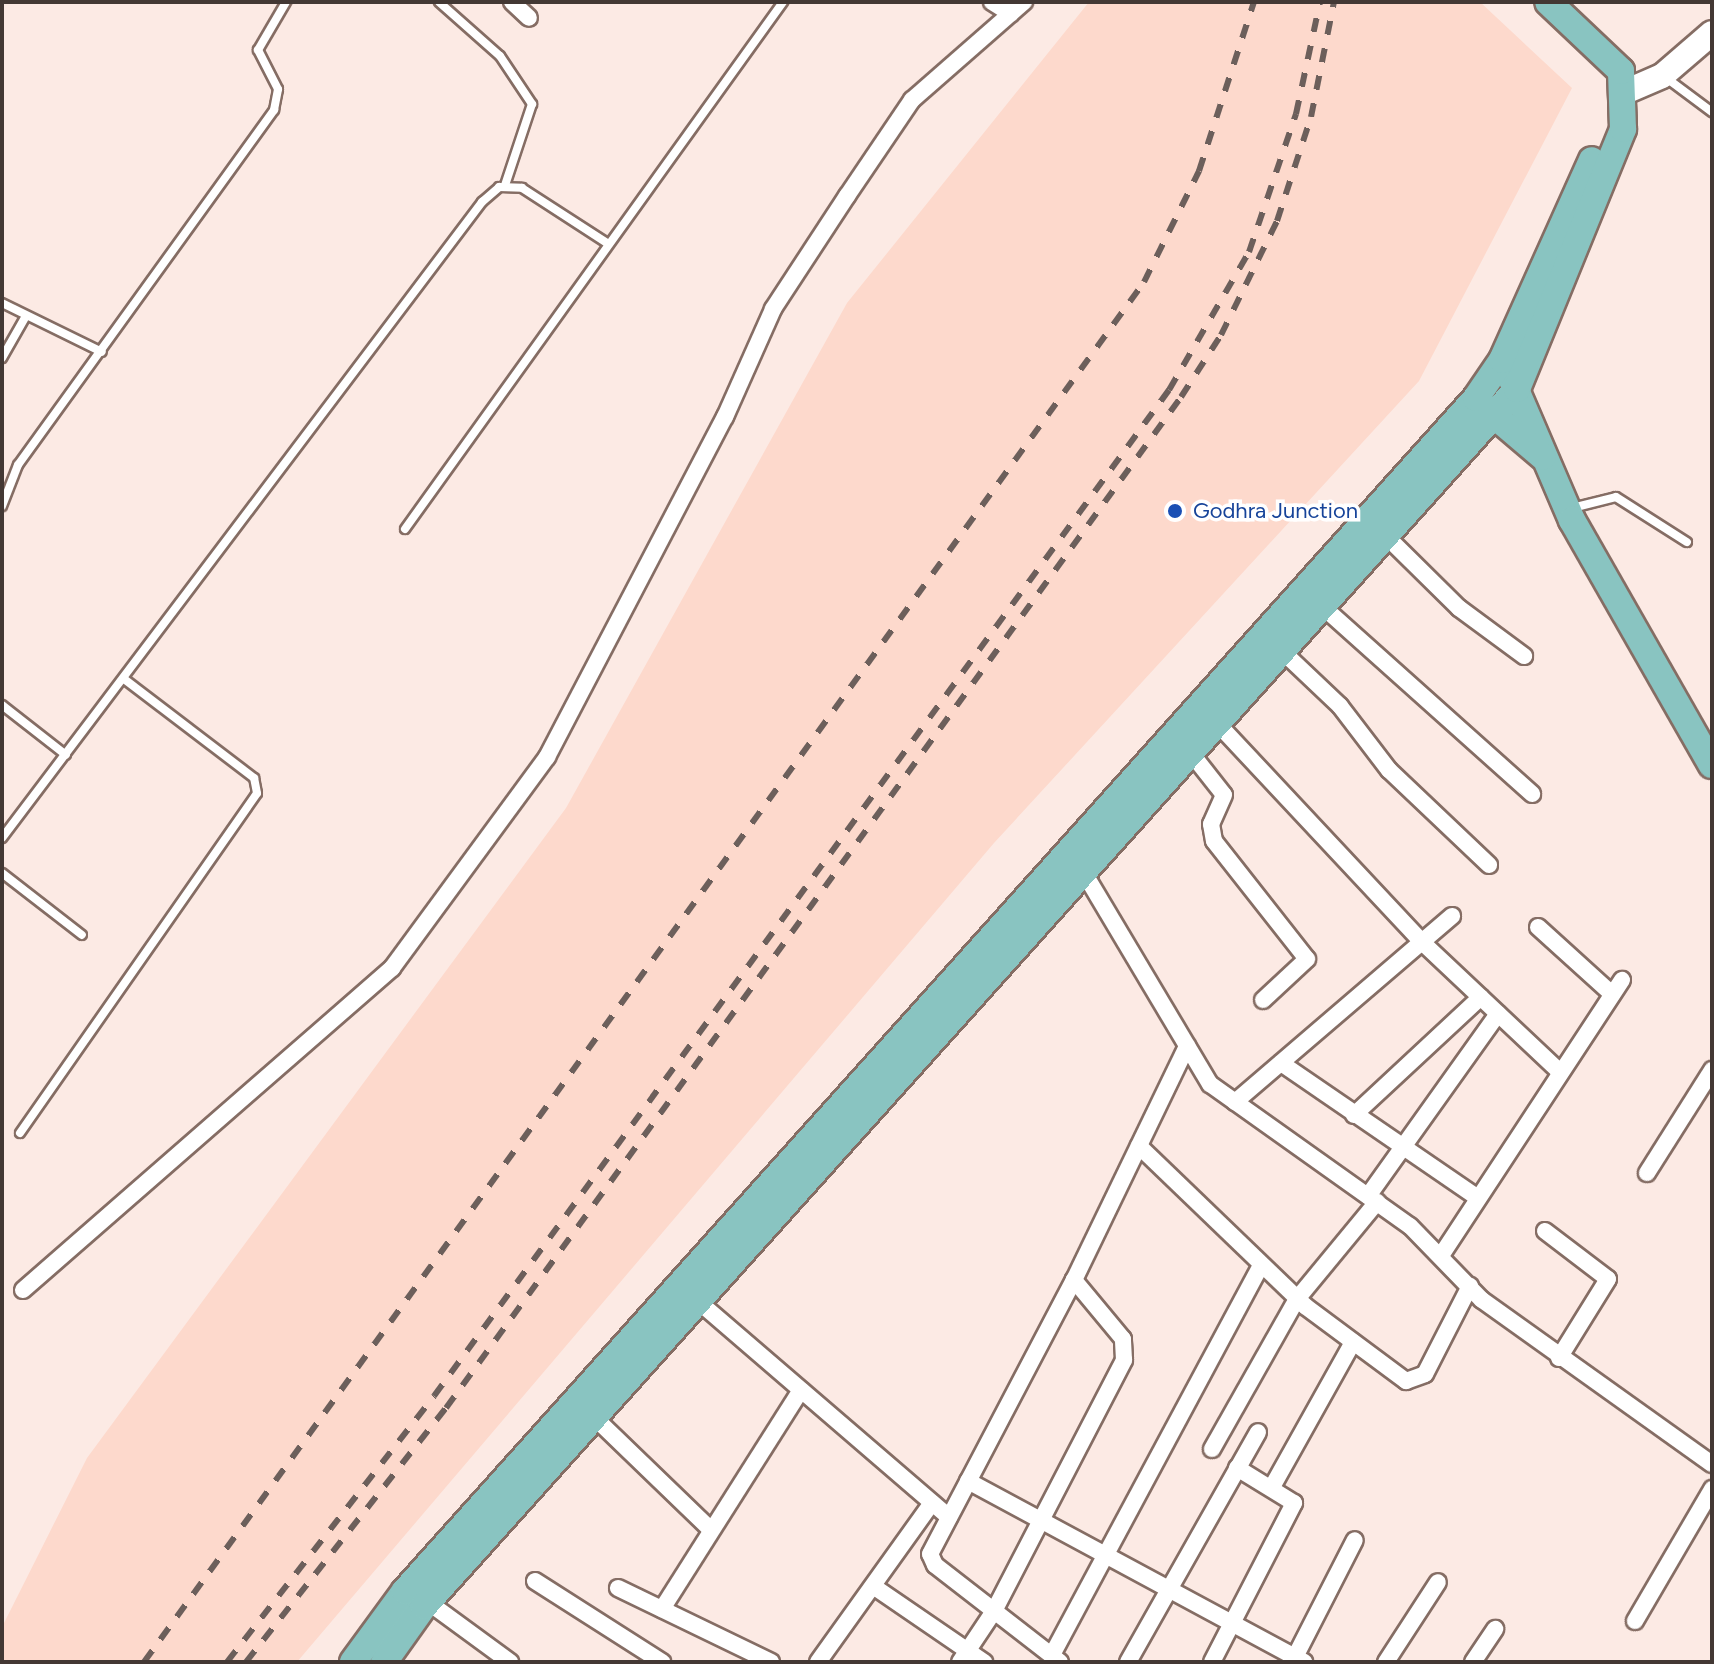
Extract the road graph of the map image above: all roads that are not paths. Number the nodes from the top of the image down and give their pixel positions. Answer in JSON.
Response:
{"nodes":[{"id":1,"x":286,"y":2,"type":"edge"},
{"id":2,"x":439,"y":2,"type":"edge"},
{"id":3,"x":512,"y":2,"type":"edge"},
{"id":4,"x":783,"y":2,"type":"edge"},
{"id":5,"x":992,"y":2,"type":"edge"},
{"id":6,"x":1024,"y":2,"type":"edge"},
{"id":7,"x":1548,"y":2,"type":"edge"},
{"id":8,"x":1011,"y":14,"type":"junction"},
{"id":9,"x":529,"y":18,"type":"dead end"},
{"id":10,"x":1712,"y":33,"type":"edge"},
{"id":11,"x":1662,"y":76,"type":"junction"},
{"id":12,"x":1623,"y":100,"type":"junction"},
{"id":13,"x":1712,"y":112,"type":"edge"},
{"id":14,"x":505,"y":185,"type":"junction"},
{"id":15,"x":607,"y":243,"type":"junction"},
{"id":16,"x":2,"y":303,"type":"edge"},
{"id":17,"x":26,"y":316,"type":"junction"},
{"id":18,"x":102,"y":352,"type":"junction"},
{"id":19,"x":2,"y":358,"type":"edge"},
{"id":20,"x":1502,"y":360,"type":"junction"},
{"id":21,"x":1517,"y":389,"type":"junction"},
{"id":22,"x":1483,"y":408,"type":"junction"},
{"id":23,"x":1546,"y":459,"type":"junction"},
{"id":24,"x":2,"y":506,"type":"edge"},
{"id":25,"x":1567,"y":509,"type":"junction"},
{"id":26,"x":405,"y":529,"type":"dead end"},
{"id":27,"x":1386,"y":536,"type":"junction"},
{"id":28,"x":1687,"y":542,"type":"dead end"},
{"id":29,"x":1322,"y":606,"type":"junction"},
{"id":30,"x":1282,"y":651,"type":"junction"},
{"id":31,"x":1524,"y":656,"type":"dead end"},
{"id":32,"x":124,"y":679,"type":"junction"},
{"id":33,"x":2,"y":705,"type":"edge"},
{"id":34,"x":1217,"y":723,"type":"junction"},
{"id":35,"x":1191,"y":753,"type":"junction"},
{"id":36,"x":66,"y":755,"type":"junction"},
{"id":37,"x":1712,"y":765,"type":"edge"},
{"id":38,"x":1532,"y":794,"type":"dead end"},
{"id":39,"x":2,"y":838,"type":"edge"},
{"id":40,"x":1076,"y":862,"type":"junction"},
{"id":41,"x":1489,"y":865,"type":"dead end"},
{"id":42,"x":2,"y":873,"type":"edge"},
{"id":43,"x":1452,"y":916,"type":"dead end"},
{"id":44,"x":1538,"y":927,"type":"dead end"},
{"id":45,"x":82,"y":935,"type":"dead end"},
{"id":46,"x":1422,"y":942,"type":"junction"},
{"id":47,"x":1481,"y":997,"type":"junction"},
{"id":48,"x":1263,"y":1000,"type":"dead end"},
{"id":49,"x":1498,"y":1014,"type":"junction"},
{"id":50,"x":1187,"y":1046,"type":"junction"},
{"id":51,"x":1281,"y":1063,"type":"junction"},
{"id":52,"x":1712,"y":1070,"type":"edge"},
{"id":53,"x":1559,"y":1071,"type":"junction"},
{"id":54,"x":1235,"y":1102,"type":"junction"},
{"id":55,"x":1354,"y":1115,"type":"junction"},
{"id":56,"x":20,"y":1133,"type":"dead end"},
{"id":57,"x":1139,"y":1146,"type":"junction"},
{"id":58,"x":1402,"y":1149,"type":"junction"},
{"id":59,"x":1647,"y":1173,"type":"dead end"},
{"id":60,"x":1478,"y":1198,"type":"junction"},
{"id":61,"x":1372,"y":1199,"type":"junction"},
{"id":62,"x":1545,"y":1231,"type":"dead end"},
{"id":63,"x":1442,"y":1254,"type":"junction"},
{"id":64,"x":1261,"y":1266,"type":"junction"},
{"id":65,"x":1074,"y":1280,"type":"junction"},
{"id":66,"x":1470,"y":1286,"type":"junction"},
{"id":67,"x":23,"y":1290,"type":"dead end"},
{"id":68,"x":689,"y":1293,"type":"junction"},
{"id":69,"x":1297,"y":1299,"type":"junction"},
{"id":70,"x":1353,"y":1342,"type":"junction"},
{"id":71,"x":1559,"y":1358,"type":"junction"},
{"id":72,"x":801,"y":1390,"type":"junction"},
{"id":73,"x":594,"y":1417,"type":"junction"},
{"id":74,"x":1258,"y":1432,"type":"dead end"},
{"id":75,"x":1212,"y":1449,"type":"dead end"},
{"id":76,"x":1712,"y":1464,"type":"edge"},
{"id":77,"x":1237,"y":1468,"type":"junction"},
{"id":78,"x":968,"y":1481,"type":"junction"},
{"id":79,"x":1272,"y":1487,"type":"junction"},
{"id":80,"x":1712,"y":1489,"type":"edge"},
{"id":81,"x":932,"y":1503,"type":"junction"},
{"id":82,"x":949,"y":1517,"type":"junction"},
{"id":83,"x":1042,"y":1520,"type":"junction"},
{"id":84,"x":710,"y":1529,"type":"junction"},
{"id":85,"x":1355,"y":1540,"type":"dead end"},
{"id":86,"x":1104,"y":1554,"type":"junction"},
{"id":87,"x":535,"y":1581,"type":"dead end"},
{"id":88,"x":1438,"y":1582,"type":"dead end"},
{"id":89,"x":873,"y":1586,"type":"junction"},
{"id":90,"x":618,"y":1588,"type":"dead end"},
{"id":91,"x":1167,"y":1589,"type":"junction"},
{"id":92,"x":428,"y":1602,"type":"junction"},
{"id":93,"x":662,"y":1609,"type":"junction"},
{"id":94,"x":994,"y":1611,"type":"junction"},
{"id":95,"x":1635,"y":1621,"type":"dead end"},
{"id":96,"x":1233,"y":1624,"type":"junction"},
{"id":97,"x":1495,"y":1629,"type":"dead end"},
{"id":98,"x":963,"y":1656,"type":"edge"},
{"id":99,"x":827,"y":1659,"type":"edge"},
{"id":100,"x":1056,"y":1659,"type":"edge"},
{"id":101,"x":1300,"y":1660,"type":"edge"},
{"id":102,"x":353,"y":1662,"type":"edge"},
{"id":103,"x":384,"y":1662,"type":"edge"},
{"id":104,"x":510,"y":1662,"type":"edge"},
{"id":105,"x":662,"y":1662,"type":"edge"},
{"id":106,"x":771,"y":1662,"type":"edge"},
{"id":107,"x":984,"y":1662,"type":"edge"},
{"id":108,"x":1128,"y":1662,"type":"edge"},
{"id":109,"x":1212,"y":1662,"type":"edge"},
{"id":110,"x":1386,"y":1662,"type":"edge"},
{"id":111,"x":1473,"y":1662,"type":"edge"}],
"edges":[{"from":1,"to":18,"type":"lane"},
{"from":2,"to":14,"type":"lane"},
{"from":3,"to":9,"type":"street"},
{"from":4,"to":15,"type":"lane"},
{"from":5,"to":8,"type":"street"},
{"from":6,"to":8,"type":"street"},
{"from":7,"to":12,"type":"main road"},
{"from":8,"to":67,"type":"street"},
{"from":10,"to":11,"type":"street"},
{"from":11,"to":12,"type":"street"},
{"from":11,"to":13,"type":"lane"},
{"from":12,"to":20,"type":"main road"},
{"from":12,"to":21,"type":"main road"},
{"from":14,"to":15,"type":"lane"},
{"from":14,"to":32,"type":"lane"},
{"from":15,"to":26,"type":"lane"},
{"from":16,"to":17,"type":"lane"},
{"from":17,"to":18,"type":"lane"},
{"from":17,"to":19,"type":"lane"},
{"from":18,"to":24,"type":"lane"},
{"from":20,"to":21,"type":"main road"},
{"from":20,"to":22,"type":"main road"},
{"from":21,"to":22,"type":"main road"},
{"from":21,"to":23,"type":"main road"},
{"from":22,"to":23,"type":"main road"},
{"from":22,"to":27,"type":"main road"},
{"from":22,"to":40,"type":"main road"},
{"from":23,"to":25,"type":"main road"},
{"from":25,"to":28,"type":"lane"},
{"from":25,"to":37,"type":"main road"},
{"from":27,"to":29,"type":"main road"},
{"from":27,"to":31,"type":"street"},
{"from":29,"to":30,"type":"main road"},
{"from":29,"to":38,"type":"street"},
{"from":30,"to":34,"type":"main road"},
{"from":30,"to":41,"type":"street"},
{"from":32,"to":36,"type":"lane"},
{"from":32,"to":56,"type":"lane"},
{"from":33,"to":36,"type":"lane"},
{"from":34,"to":35,"type":"main road"},
{"from":34,"to":46,"type":"street"},
{"from":35,"to":40,"type":"main road"},
{"from":35,"to":48,"type":"street"},
{"from":36,"to":39,"type":"lane"},
{"from":40,"to":50,"type":"street"},
{"from":40,"to":68,"type":"main road"},
{"from":42,"to":45,"type":"lane"},
{"from":43,"to":46,"type":"street"},
{"from":44,"to":53,"type":"street"},
{"from":46,"to":47,"type":"street"},
{"from":46,"to":51,"type":"street"},
{"from":47,"to":49,"type":"street"},
{"from":47,"to":55,"type":"street"},
{"from":49,"to":53,"type":"street"},
{"from":49,"to":58,"type":"street"},
{"from":50,"to":54,"type":"street"},
{"from":50,"to":57,"type":"street"},
{"from":51,"to":54,"type":"street"},
{"from":51,"to":55,"type":"street"},
{"from":52,"to":59,"type":"street"},
{"from":53,"to":60,"type":"street"},
{"from":54,"to":61,"type":"street"},
{"from":55,"to":58,"type":"street"},
{"from":57,"to":64,"type":"street"},
{"from":57,"to":65,"type":"street"},
{"from":58,"to":60,"type":"street"},
{"from":58,"to":61,"type":"street"},
{"from":60,"to":63,"type":"street"},
{"from":61,"to":63,"type":"street"},
{"from":61,"to":69,"type":"street"},
{"from":62,"to":71,"type":"street"},
{"from":63,"to":66,"type":"street"},
{"from":64,"to":69,"type":"street"},
{"from":64,"to":86,"type":"street"},
{"from":65,"to":78,"type":"street"},
{"from":65,"to":83,"type":"street"},
{"from":66,"to":70,"type":"street"},
{"from":66,"to":71,"type":"street"},
{"from":68,"to":72,"type":"street"},
{"from":68,"to":73,"type":"main road"},
{"from":68,"to":102,"type":"main road"},
{"from":69,"to":70,"type":"street"},
{"from":69,"to":75,"type":"street"},
{"from":70,"to":79,"type":"street"},
{"from":71,"to":76,"type":"street"},
{"from":72,"to":81,"type":"street"},
{"from":72,"to":84,"type":"street"},
{"from":73,"to":84,"type":"street"},
{"from":73,"to":92,"type":"main road"},
{"from":74,"to":77,"type":"street"},
{"from":77,"to":79,"type":"street"},
{"from":77,"to":91,"type":"street"},
{"from":78,"to":82,"type":"street"},
{"from":78,"to":83,"type":"street"},
{"from":79,"to":96,"type":"street"},
{"from":80,"to":95,"type":"street"},
{"from":81,"to":82,"type":"street"},
{"from":81,"to":89,"type":"street"},
{"from":82,"to":94,"type":"street"},
{"from":83,"to":86,"type":"street"},
{"from":83,"to":94,"type":"street"},
{"from":84,"to":93,"type":"street"},
{"from":85,"to":101,"type":"street"},
{"from":86,"to":91,"type":"street"},
{"from":86,"to":100,"type":"street"},
{"from":87,"to":105,"type":"street"},
{"from":88,"to":110,"type":"street"},
{"from":89,"to":98,"type":"street"},
{"from":89,"to":99,"type":"street"},
{"from":90,"to":93,"type":"street"},
{"from":91,"to":96,"type":"street"},
{"from":91,"to":108,"type":"street"},
{"from":92,"to":103,"type":"main road"},
{"from":92,"to":104,"type":"street"},
{"from":93,"to":106,"type":"street"},
{"from":94,"to":98,"type":"street"},
{"from":94,"to":100,"type":"street"},
{"from":96,"to":101,"type":"street"},
{"from":96,"to":109,"type":"street"},
{"from":97,"to":111,"type":"street"},
{"from":98,"to":107,"type":"street"}]}
